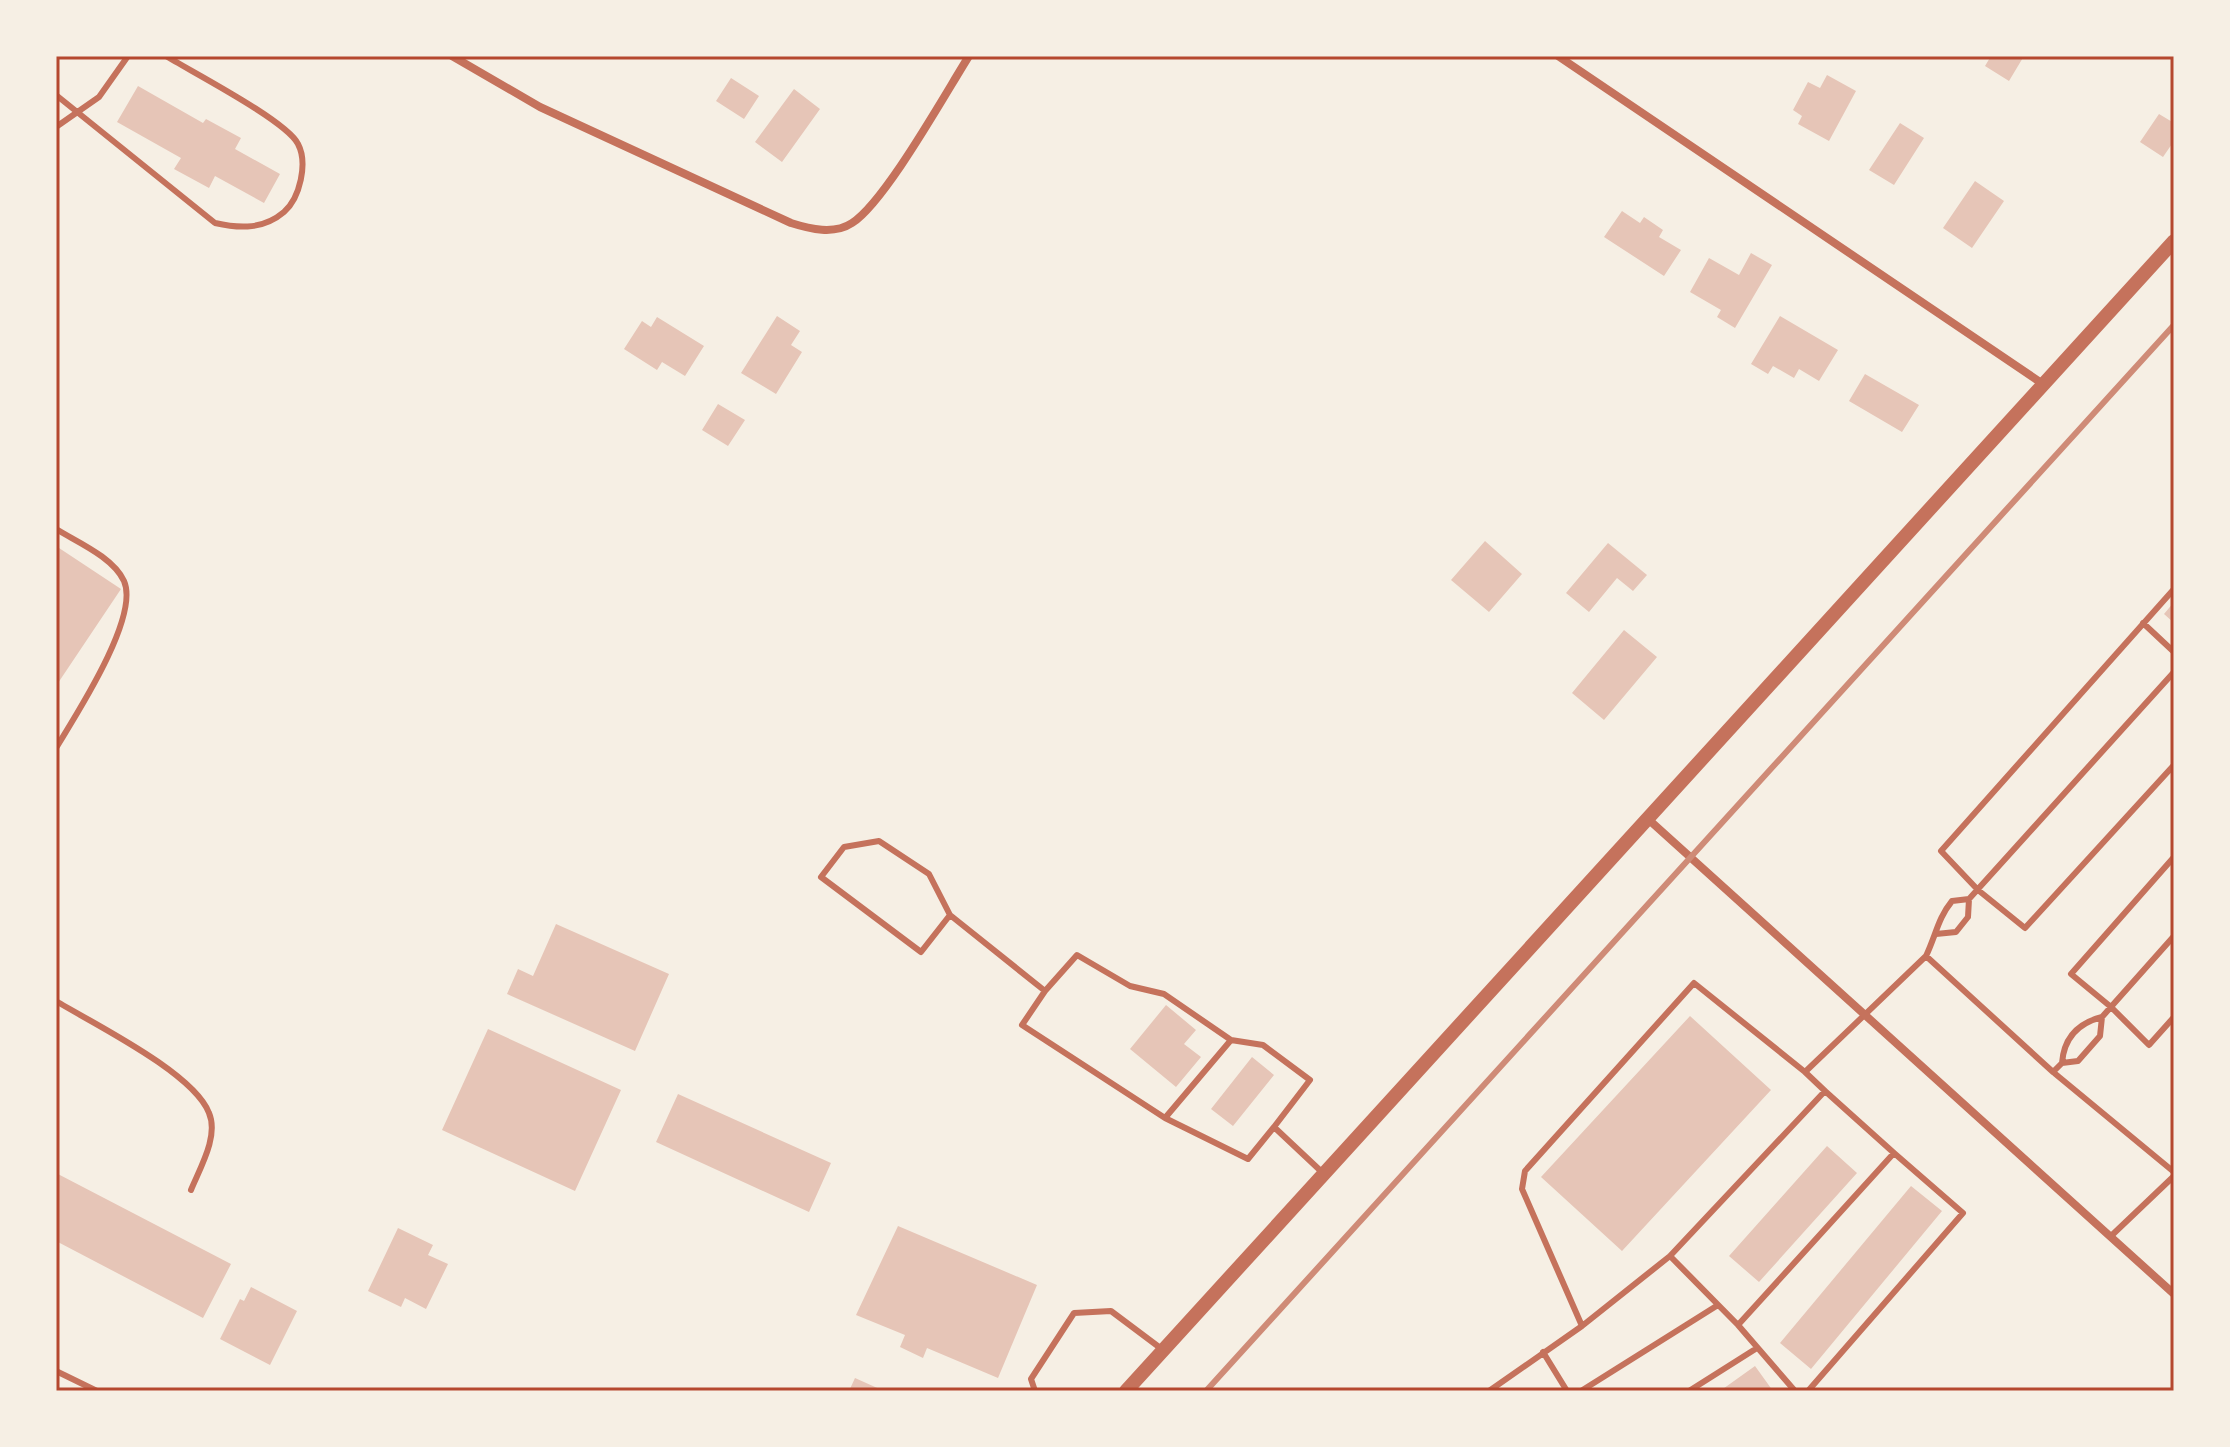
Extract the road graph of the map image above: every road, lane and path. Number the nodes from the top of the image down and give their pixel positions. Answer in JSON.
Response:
{"nodes":[{"id":1,"x":128,"y":56,"type":"edge"},
{"id":2,"x":166,"y":56,"type":"edge"},
{"id":3,"x":452,"y":56,"type":"edge"},
{"id":4,"x":969,"y":56,"type":"edge"},
{"id":5,"x":1558,"y":56,"type":"edge"},
{"id":6,"x":56,"y":95,"type":"edge"},
{"id":7,"x":79,"y":112,"type":"junction"},
{"id":8,"x":56,"y":127,"type":"edge"},
{"id":9,"x":2174,"y":241,"type":"edge"},
{"id":10,"x":2043,"y":384,"type":"junction"},
{"id":11,"x":56,"y":529,"type":"edge"},
{"id":12,"x":2174,"y":589,"type":"edge"},
{"id":13,"x":2143,"y":623,"type":"junction"},
{"id":14,"x":2174,"y":652,"type":"edge"},
{"id":15,"x":2174,"y":672,"type":"edge"},
{"id":16,"x":56,"y":748,"type":"edge"},
{"id":17,"x":2174,"y":765,"type":"edge"},
{"id":18,"x":1648,"y":819,"type":"junction"},
{"id":19,"x":2174,"y":857,"type":"edge"},
{"id":20,"x":1978,"y":890,"type":"junction"},
{"id":21,"x":1969,"y":899,"type":"junction"},
{"id":22,"x":950,"y":915,"type":"junction"},
{"id":23,"x":1936,"y":934,"type":"junction"},
{"id":24,"x":2174,"y":936,"type":"edge"},
{"id":25,"x":1926,"y":956,"type":"junction"},
{"id":26,"x":1045,"y":991,"type":"junction"},
{"id":27,"x":56,"y":1001,"type":"edge"},
{"id":28,"x":2111,"y":1007,"type":"junction"},
{"id":29,"x":1865,"y":1012,"type":"junction"},
{"id":30,"x":2102,"y":1017,"type":"junction"},
{"id":31,"x":2174,"y":1017,"type":"edge"},
{"id":32,"x":1231,"y":1040,"type":"junction"},
{"id":33,"x":2062,"y":1063,"type":"junction"},
{"id":34,"x":1805,"y":1072,"type":"junction"},
{"id":35,"x":2053,"y":1072,"type":"junction"},
{"id":36,"x":1825,"y":1091,"type":"junction"},
{"id":37,"x":1165,"y":1118,"type":"junction"},
{"id":38,"x":1274,"y":1127,"type":"junction"},
{"id":39,"x":1894,"y":1153,"type":"junction"},
{"id":40,"x":1324,"y":1174,"type":"junction"},
{"id":41,"x":2173,"y":1174,"type":"edge"},
{"id":42,"x":191,"y":1190,"type":"dead end"},
{"id":43,"x":2110,"y":1237,"type":"junction"},
{"id":44,"x":1670,"y":1256,"type":"junction"},
{"id":45,"x":2174,"y":1294,"type":"edge"},
{"id":46,"x":1718,"y":1305,"type":"junction"},
{"id":47,"x":1738,"y":1325,"type":"junction"},
{"id":48,"x":1582,"y":1326,"type":"junction"},
{"id":49,"x":1757,"y":1348,"type":"junction"},
{"id":50,"x":1163,"y":1350,"type":"junction"},
{"id":51,"x":1543,"y":1352,"type":"junction"},
{"id":52,"x":56,"y":1371,"type":"edge"},
{"id":53,"x":1498,"y":1381,"type":"junction"},
{"id":54,"x":97,"y":1391,"type":"edge"},
{"id":55,"x":1035,"y":1391,"type":"edge"},
{"id":56,"x":1126,"y":1391,"type":"edge"},
{"id":57,"x":1489,"y":1391,"type":"edge"},
{"id":58,"x":1505,"y":1391,"type":"edge"},
{"id":59,"x":1567,"y":1391,"type":"edge"},
{"id":60,"x":1581,"y":1391,"type":"edge"},
{"id":61,"x":1689,"y":1391,"type":"edge"},
{"id":62,"x":1795,"y":1391,"type":"edge"},
{"id":63,"x":1808,"y":1391,"type":"edge"}],
"edges":[{"from":1,"to":7,"type":"lane"},
{"from":2,"to":7,"type":"lane"},
{"from":3,"to":4,"type":"street"},
{"from":5,"to":10,"type":"street"},
{"from":6,"to":7,"type":"lane"},
{"from":7,"to":8,"type":"lane"},
{"from":9,"to":10,"type":"street"},
{"from":10,"to":18,"type":"street"},
{"from":11,"to":16,"type":"lane"},
{"from":12,"to":13,"type":"lane"},
{"from":13,"to":14,"type":"lane"},
{"from":13,"to":20,"type":"lane"},
{"from":15,"to":20,"type":"lane"},
{"from":17,"to":20,"type":"lane"},
{"from":18,"to":29,"type":"street"},
{"from":18,"to":40,"type":"street"},
{"from":19,"to":28,"type":"lane"},
{"from":20,"to":21,"type":"lane"},
{"from":21,"to":23,"type":"lane"},
{"from":21,"to":23,"type":"lane"},
{"from":22,"to":22,"type":"lane"},
{"from":22,"to":26,"type":"lane"},
{"from":23,"to":25,"type":"lane"},
{"from":24,"to":28,"type":"lane"},
{"from":25,"to":29,"type":"lane"},
{"from":25,"to":35,"type":"lane"},
{"from":26,"to":32,"type":"lane"},
{"from":26,"to":37,"type":"lane"},
{"from":27,"to":42,"type":"lane"},
{"from":28,"to":30,"type":"lane"},
{"from":28,"to":31,"type":"lane"},
{"from":29,"to":34,"type":"lane"},
{"from":29,"to":43,"type":"street"},
{"from":30,"to":33,"type":"lane"},
{"from":30,"to":33,"type":"lane"},
{"from":32,"to":37,"type":"lane"},
{"from":32,"to":38,"type":"lane"},
{"from":33,"to":35,"type":"lane"},
{"from":34,"to":36,"type":"lane"},
{"from":34,"to":48,"type":"lane"},
{"from":35,"to":41,"type":"lane"},
{"from":36,"to":39,"type":"lane"},
{"from":36,"to":44,"type":"lane"},
{"from":37,"to":38,"type":"lane"},
{"from":38,"to":40,"type":"lane"},
{"from":39,"to":47,"type":"lane"},
{"from":39,"to":63,"type":"lane"},
{"from":40,"to":50,"type":"street"},
{"from":41,"to":43,"type":"lane"},
{"from":43,"to":45,"type":"street"},
{"from":44,"to":46,"type":"lane"},
{"from":44,"to":48,"type":"lane"},
{"from":46,"to":47,"type":"lane"},
{"from":46,"to":60,"type":"lane"},
{"from":47,"to":49,"type":"lane"},
{"from":48,"to":51,"type":"lane"},
{"from":49,"to":61,"type":"lane"},
{"from":49,"to":62,"type":"lane"},
{"from":50,"to":55,"type":"lane"},
{"from":50,"to":56,"type":"street"},
{"from":51,"to":53,"type":"lane"},
{"from":51,"to":59,"type":"lane"},
{"from":52,"to":54,"type":"lane"},
{"from":53,"to":57,"type":"lane"},
{"from":53,"to":58,"type":"lane"}]}
